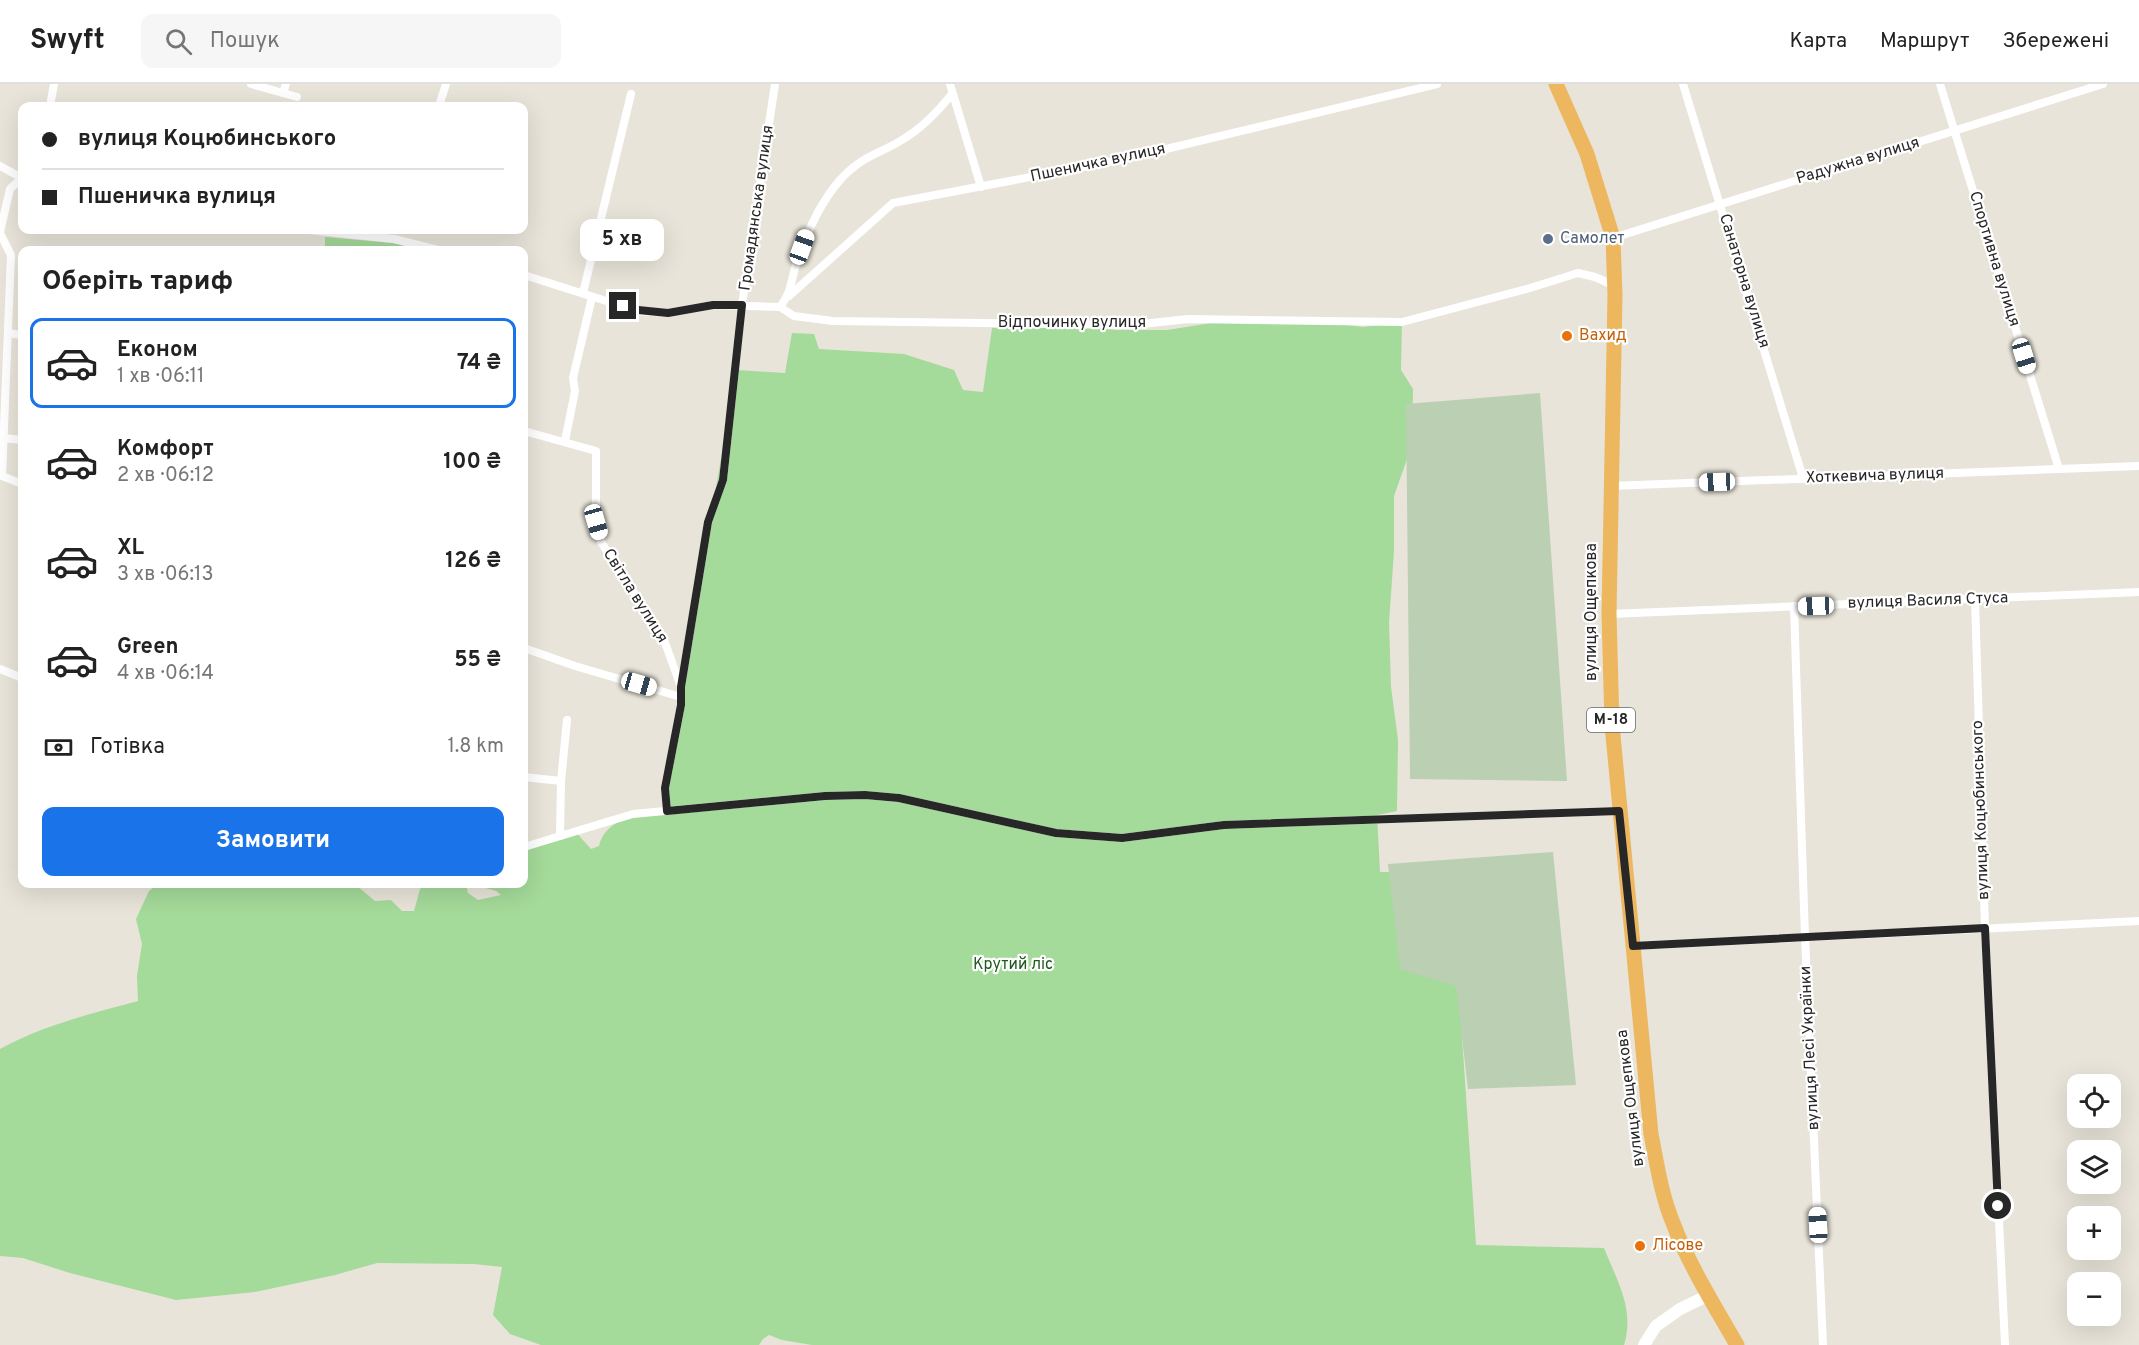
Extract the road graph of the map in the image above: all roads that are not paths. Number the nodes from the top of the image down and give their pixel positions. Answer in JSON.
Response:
{"nodes":[{"id":1,"x":54,"y":84,"type":"edge"},
{"id":2,"x":251,"y":84,"type":"edge"},
{"id":3,"x":446,"y":84,"type":"edge"},
{"id":4,"x":775,"y":84,"type":"edge"},
{"id":5,"x":950,"y":84,"type":"edge"},
{"id":6,"x":1437,"y":84,"type":"edge"},
{"id":7,"x":1556,"y":84,"type":"edge"},
{"id":8,"x":1683,"y":84,"type":"edge"},
{"id":9,"x":1940,"y":84,"type":"edge"},
{"id":10,"x":2103,"y":84,"type":"edge"},
{"id":11,"x":285,"y":88,"type":"edge"},
{"id":12,"x":631,"y":94,"type":"dead end"},
{"id":13,"x":952,"y":94,"type":"junction"},
{"id":14,"x":297,"y":97,"type":"dead end"},
{"id":15,"x":51,"y":102,"type":"edge"},
{"id":16,"x":440,"y":102,"type":"edge"},
{"id":17,"x":1954,"y":131,"type":"junction"},
{"id":18,"x":0,"y":166,"type":"edge"},
{"id":19,"x":18,"y":176,"type":"edge"},
{"id":20,"x":18,"y":182,"type":"edge"},
{"id":21,"x":981,"y":187,"type":"junction"},
{"id":22,"x":1721,"y":204,"type":"junction"},
{"id":23,"x":0,"y":233,"type":"edge"},
{"id":24,"x":347,"y":234,"type":"edge"},
{"id":25,"x":396,"y":234,"type":"edge"},
{"id":26,"x":1613,"y":238,"type":"junction"},
{"id":27,"x":394,"y":239,"type":"junction"},
{"id":28,"x":406,"y":246,"type":"edge"},
{"id":29,"x":528,"y":276,"type":"edge"},
{"id":30,"x":1614,"y":286,"type":"junction"},
{"id":31,"x":587,"y":295,"type":"junction"},
{"id":32,"x":789,"y":296,"type":"junction"},
{"id":33,"x":742,"y":305,"type":"junction"},
{"id":34,"x":780,"y":307,"type":"junction"},
{"id":35,"x":8,"y":333,"type":"junction"},
{"id":36,"x":18,"y":334,"type":"edge"},
{"id":37,"x":528,"y":432,"type":"edge"},
{"id":38,"x":3,"y":438,"type":"junction"},
{"id":39,"x":18,"y":440,"type":"edge"},
{"id":40,"x":565,"y":441,"type":"junction"},
{"id":41,"x":2139,"y":466,"type":"edge"},
{"id":42,"x":2059,"y":469,"type":"junction"},
{"id":43,"x":1803,"y":478,"type":"junction"},
{"id":44,"x":18,"y":482,"type":"edge"},
{"id":45,"x":1610,"y":486,"type":"junction"},
{"id":46,"x":2139,"y":592,"type":"edge"},
{"id":47,"x":1975,"y":599,"type":"junction"},
{"id":48,"x":1794,"y":606,"type":"junction"},
{"id":49,"x":1609,"y":614,"type":"junction"},
{"id":50,"x":528,"y":649,"type":"edge"},
{"id":51,"x":0,"y":669,"type":"edge"},
{"id":52,"x":18,"y":676,"type":"edge"},
{"id":53,"x":681,"y":687,"type":"junction"},
{"id":54,"x":681,"y":697,"type":"junction"},
{"id":55,"x":567,"y":720,"type":"dead end"},
{"id":56,"x":528,"y":777,"type":"edge"},
{"id":57,"x":561,"y":781,"type":"junction"},
{"id":58,"x":667,"y":811,"type":"junction"},
{"id":59,"x":1619,"y":811,"type":"junction"},
{"id":60,"x":560,"y":836,"type":"junction"},
{"id":61,"x":528,"y":846,"type":"edge"},
{"id":62,"x":2139,"y":921,"type":"edge"},
{"id":63,"x":1985,"y":928,"type":"junction"},
{"id":64,"x":1805,"y":938,"type":"junction"},
{"id":65,"x":1633,"y":946,"type":"junction"},
{"id":66,"x":1709,"y":1295,"type":"junction"},
{"id":67,"x":1644,"y":1345,"type":"edge"},
{"id":68,"x":1737,"y":1345,"type":"edge"},
{"id":69,"x":1823,"y":1345,"type":"edge"},
{"id":70,"x":2005,"y":1345,"type":"edge"}],
"edges":[{"from":1,"to":15,"type":"street"},
{"from":2,"to":11,"type":"street"},
{"from":3,"to":16,"type":"street"},
{"from":4,"to":33,"type":"street","name":"Громадянська вулиця"},
{"from":5,"to":13,"type":"street"},
{"from":6,"to":21,"type":"street","name":"Пшеничка вулиця"},
{"from":7,"to":26,"type":"highway","name":"вулиця Ощепкова","number":"М-18"},
{"from":8,"to":22,"type":"street","name":"Санаторна вулиця"},
{"from":9,"to":17,"type":"street","name":"Спортивна вулиця"},
{"from":10,"to":17,"type":"street","name":"Радужна вулиця"},
{"from":11,"to":14,"type":"street"},
{"from":12,"to":31,"type":"street"},
{"from":13,"to":21,"type":"street"},
{"from":13,"to":32,"type":"street"},
{"from":17,"to":22,"type":"street","name":"Радужна вулиця"},
{"from":17,"to":42,"type":"street","name":"Спортивна вулиця"},
{"from":18,"to":19,"type":"street"},
{"from":20,"to":23,"type":"street"},
{"from":21,"to":32,"type":"street","name":"Пшеничка вулиця"},
{"from":22,"to":26,"type":"street","name":"Радужна вулиця"},
{"from":22,"to":43,"type":"street","name":"Санаторна вулиця"},
{"from":23,"to":35,"type":"street"},
{"from":24,"to":27,"type":"street"},
{"from":25,"to":27,"type":"street"},
{"from":26,"to":30,"type":"highway","name":"вулиця Ощепкова","number":"М-18"},
{"from":27,"to":28,"type":"street"},
{"from":29,"to":31,"type":"street"},
{"from":30,"to":34,"type":"street","name":"Відпочинку вулиця"},
{"from":30,"to":45,"type":"highway","name":"вулиця Ощепкова","number":"М-18"},
{"from":31,"to":33,"type":"street"},
{"from":31,"to":40,"type":"street"},
{"from":32,"to":34,"type":"street","name":"Пшеничка вулиця"},
{"from":33,"to":34,"type":"street"},
{"from":33,"to":53,"type":"street","name":"Громадянська вулиця"},
{"from":35,"to":36,"type":"street"},
{"from":35,"to":38,"type":"street"},
{"from":37,"to":40,"type":"street"},
{"from":38,"to":39,"type":"street"},
{"from":38,"to":44,"type":"street"},
{"from":40,"to":53,"type":"street","name":"Світла вулиця"},
{"from":41,"to":42,"type":"street","name":"Хоткевича вулиця"},
{"from":42,"to":43,"type":"street","name":"Хоткевича вулиця"},
{"from":43,"to":45,"type":"street","name":"Хоткевича вулиця"},
{"from":45,"to":49,"type":"highway","name":"вулиця Ощепкова","number":"М-18"},
{"from":46,"to":47,"type":"street","name":"вулиця Василя Стуса"},
{"from":47,"to":48,"type":"street","name":"вулиця Василя Стуса"},
{"from":47,"to":63,"type":"street","name":"вулиця Коцюбинського"},
{"from":48,"to":49,"type":"street","name":"вулиця Василя Стуса"},
{"from":48,"to":64,"type":"street","name":"вулиця Лесі Українки"},
{"from":49,"to":59,"type":"highway","name":"вулиця Ощепкова","number":"М-18"},
{"from":50,"to":54,"type":"street"},
{"from":51,"to":52,"type":"street"},
{"from":53,"to":54,"type":"street","name":"Світла вулиця"},
{"from":54,"to":58,"type":"street","name":"Світла вулиця"},
{"from":55,"to":57,"type":"street"},
{"from":56,"to":57,"type":"street"},
{"from":57,"to":60,"type":"street"},
{"from":58,"to":59,"type":"street"},
{"from":58,"to":60,"type":"street"},
{"from":59,"to":65,"type":"highway","name":"вулиця Ощепкова","number":"М-18"},
{"from":60,"to":61,"type":"street"},
{"from":62,"to":63,"type":"street"},
{"from":63,"to":64,"type":"street"},
{"from":63,"to":70,"type":"street","name":"вулиця Коцюбинського"},
{"from":64,"to":65,"type":"street"},
{"from":64,"to":69,"type":"street","name":"вулиця Лесі Українки"},
{"from":65,"to":66,"type":"highway","name":"вулиця Ощепкова","number":"М-18"},
{"from":66,"to":67,"type":"street"},
{"from":66,"to":68,"type":"highway","name":"вулиця Ощепкова","number":"М-18"}]}
